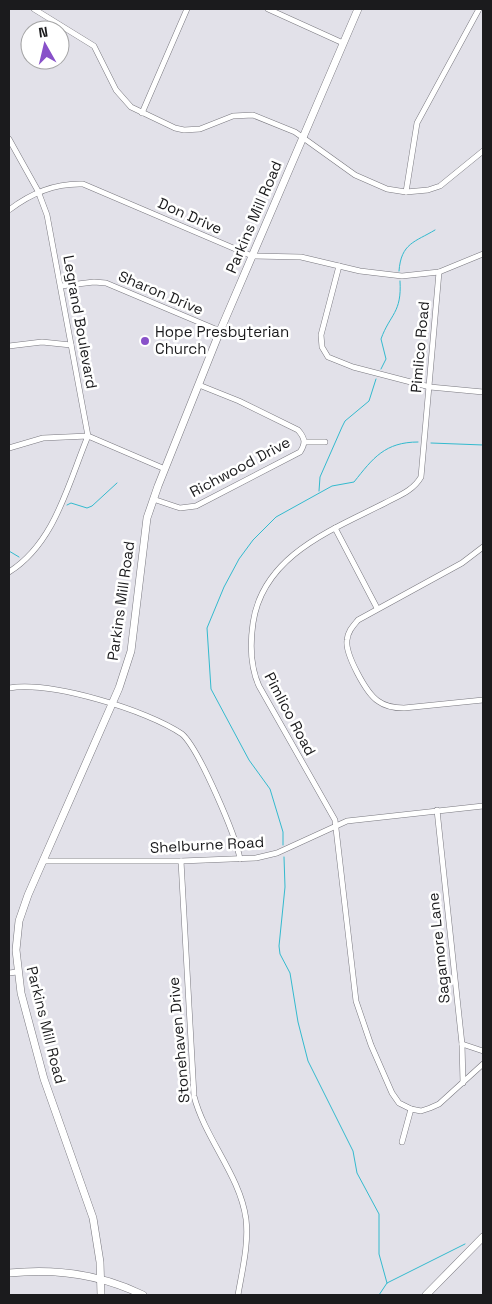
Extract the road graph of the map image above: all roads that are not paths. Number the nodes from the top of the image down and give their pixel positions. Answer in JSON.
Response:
{"nodes":[{"id":1,"x":34,"y":9,"type":"edge"},
{"id":2,"x":187,"y":9,"type":"edge"},
{"id":3,"x":268,"y":9,"type":"edge"},
{"id":4,"x":358,"y":9,"type":"edge"},
{"id":5,"x":479,"y":9,"type":"edge"},
{"id":6,"x":343,"y":43,"type":"junction"},
{"id":7,"x":142,"y":113,"type":"junction"},
{"id":8,"x":303,"y":138,"type":"junction"},
{"id":9,"x":9,"y":139,"type":"edge"},
{"id":10,"x":483,"y":151,"type":"edge"},
{"id":11,"x":38,"y":191,"type":"junction"},
{"id":12,"x":406,"y":192,"type":"junction"},
{"id":13,"x":9,"y":210,"type":"edge"},
{"id":14,"x":483,"y":254,"type":"edge"},
{"id":15,"x":252,"y":256,"type":"junction"},
{"id":16,"x":338,"y":266,"type":"junction"},
{"id":17,"x":439,"y":272,"type":"junction"},
{"id":18,"x":61,"y":286,"type":"junction"},
{"id":19,"x":220,"y":332,"type":"junction"},
{"id":20,"x":71,"y":345,"type":"junction"},
{"id":21,"x":9,"y":346,"type":"edge"},
{"id":22,"x":199,"y":385,"type":"junction"},
{"id":23,"x":430,"y":387,"type":"junction"},
{"id":24,"x":483,"y":392,"type":"edge"},
{"id":25,"x":88,"y":436,"type":"junction"},
{"id":26,"x":305,"y":442,"type":"junction"},
{"id":27,"x":325,"y":442,"type":"dead end"},
{"id":28,"x":9,"y":448,"type":"edge"},
{"id":29,"x":165,"y":469,"type":"junction"},
{"id":30,"x":153,"y":499,"type":"junction"},
{"id":31,"x":335,"y":528,"type":"junction"},
{"id":32,"x":483,"y":547,"type":"edge"},
{"id":33,"x":9,"y":572,"type":"edge"},
{"id":34,"x":377,"y":608,"type":"junction"},
{"id":35,"x":9,"y":688,"type":"edge"},
{"id":36,"x":483,"y":700,"type":"edge"},
{"id":37,"x":113,"y":702,"type":"junction"},
{"id":38,"x":483,"y":806,"type":"edge"},
{"id":39,"x":437,"y":810,"type":"junction"},
{"id":40,"x":336,"y":826,"type":"junction"},
{"id":41,"x":240,"y":859,"type":"junction"},
{"id":42,"x":43,"y":861,"type":"junction"},
{"id":43,"x":181,"y":861,"type":"junction"},
{"id":44,"x":17,"y":972,"type":"junction"},
{"id":45,"x":9,"y":973,"type":"edge"},
{"id":46,"x":462,"y":1044,"type":"junction"},
{"id":47,"x":483,"y":1051,"type":"edge"},
{"id":48,"x":483,"y":1064,"type":"edge"},
{"id":49,"x":462,"y":1084,"type":"junction"},
{"id":50,"x":411,"y":1109,"type":"junction"},
{"id":51,"x":402,"y":1142,"type":"dead end"},
{"id":52,"x":483,"y":1237,"type":"edge"},
{"id":53,"x":9,"y":1273,"type":"edge"},
{"id":54,"x":101,"y":1278,"type":"junction"},
{"id":55,"x":100,"y":1295,"type":"edge"},
{"id":56,"x":143,"y":1295,"type":"edge"},
{"id":57,"x":238,"y":1295,"type":"edge"},
{"id":58,"x":426,"y":1295,"type":"edge"}],
"edges":[{"from":1,"to":7,"type":"street"},
{"from":2,"to":7,"type":"street"},
{"from":3,"to":6,"type":"street"},
{"from":4,"to":6,"type":"street","name":"Parkins Mill Road"},
{"from":5,"to":12,"type":"street"},
{"from":6,"to":8,"type":"street","name":"Parkins Mill Road"},
{"from":7,"to":8,"type":"street"},
{"from":8,"to":12,"type":"street"},
{"from":8,"to":15,"type":"street","name":"Parkins Mill Road"},
{"from":9,"to":11,"type":"street","name":"Legrand Boulevard"},
{"from":10,"to":12,"type":"street"},
{"from":11,"to":13,"type":"street","name":"Don Drive"},
{"from":11,"to":15,"type":"street","name":"Don Drive"},
{"from":11,"to":18,"type":"street","name":"Legrand Boulevard"},
{"from":14,"to":17,"type":"street","name":"Don Drive"},
{"from":15,"to":16,"type":"street","name":"Don Drive"},
{"from":15,"to":19,"type":"street","name":"Parkins Mill Road"},
{"from":16,"to":17,"type":"street","name":"Don Drive"},
{"from":16,"to":23,"type":"street"},
{"from":17,"to":23,"type":"street","name":"Pimlico Road"},
{"from":18,"to":19,"type":"street","name":"Sharon Drive"},
{"from":18,"to":20,"type":"street","name":"Legrand Boulevard"},
{"from":19,"to":22,"type":"street","name":"Parkins Mill Road"},
{"from":20,"to":21,"type":"street"},
{"from":20,"to":25,"type":"street","name":"Legrand Boulevard"},
{"from":22,"to":26,"type":"street","name":"Richwood Drive"},
{"from":22,"to":29,"type":"street","name":"Parkins Mill Road"},
{"from":23,"to":24,"type":"street"},
{"from":23,"to":31,"type":"street","name":"Pimlico Road"},
{"from":25,"to":28,"type":"street"},
{"from":25,"to":29,"type":"street"},
{"from":25,"to":33,"type":"street"},
{"from":26,"to":27,"type":"street","name":"Richwood Drive"},
{"from":26,"to":30,"type":"street","name":"Richwood Drive"},
{"from":29,"to":30,"type":"street","name":"Parkins Mill Road"},
{"from":30,"to":37,"type":"street","name":"Parkins Mill Road"},
{"from":31,"to":34,"type":"street"},
{"from":31,"to":40,"type":"street","name":"Pimlico Road"},
{"from":32,"to":34,"type":"street"},
{"from":34,"to":36,"type":"street"},
{"from":35,"to":37,"type":"street"},
{"from":37,"to":41,"type":"street"},
{"from":37,"to":42,"type":"street","name":"Parkins Mill Road"},
{"from":38,"to":39,"type":"street","name":"Shelburne Road"},
{"from":39,"to":40,"type":"street","name":"Shelburne Road"},
{"from":39,"to":46,"type":"street","name":"Sagamore Lane"},
{"from":40,"to":41,"type":"street","name":"Shelburne Road"},
{"from":40,"to":50,"type":"street","name":"Pimlico Road"},
{"from":41,"to":43,"type":"street","name":"Shelburne Road"},
{"from":42,"to":43,"type":"street","name":"Shelburne Road"},
{"from":42,"to":44,"type":"street","name":"Parkins Mill Road"},
{"from":43,"to":57,"type":"street","name":"Stonehaven Drive"},
{"from":44,"to":45,"type":"street"},
{"from":44,"to":54,"type":"street","name":"Parkins Mill Road"},
{"from":46,"to":47,"type":"street"},
{"from":46,"to":49,"type":"street","name":"Sagamore Lane"},
{"from":48,"to":49,"type":"street"},
{"from":49,"to":50,"type":"street"},
{"from":50,"to":51,"type":"street"},
{"from":52,"to":58,"type":"street"},
{"from":53,"to":54,"type":"street"},
{"from":54,"to":55,"type":"street","name":"Parkins Mill Road"},
{"from":54,"to":56,"type":"street"}]}
